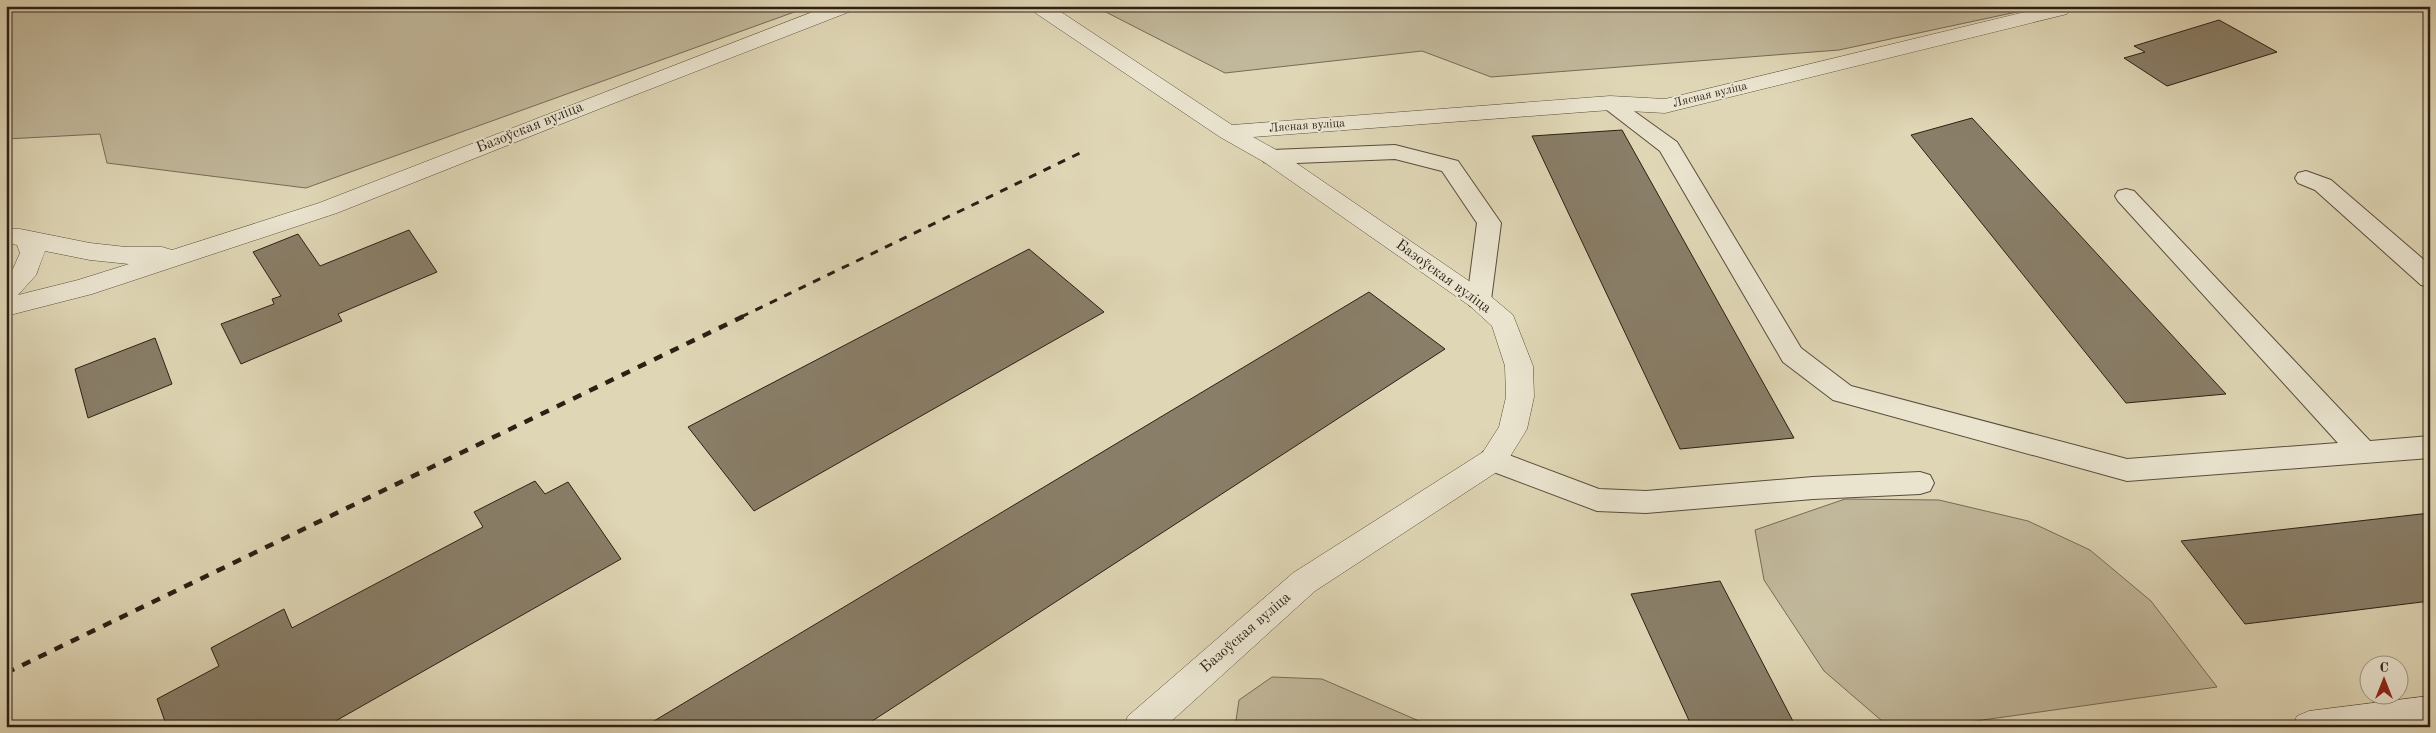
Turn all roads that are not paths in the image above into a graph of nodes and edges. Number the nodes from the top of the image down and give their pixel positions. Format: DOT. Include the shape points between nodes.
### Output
graph roads {
  1 [pos="847,6"];
  2 [pos="1038,6"];
  3 [pos="2062,6"];
  4 [pos="1610,102"];
  5 [pos="1228,132"];
  6 [pos="1272,157"];
  7 [pos="2306,178"];
  8 [pos="2126,196"];
  9 [pos="13,236"];
  10 [pos="213,247"];
  11 [pos="2430,279"];
  12 [pos="6,292"];
  13 [pos="1480,300"];
  14 [pos="6,307"];
  15 [pos="2430,447"];
  16 [pos="2364,453"];
  17 [pos="1493,460"];
  18 [pos="1920,483"];
  19 [pos="2430,711"];
  20 [pos="1140,727"];
  21 [pos="2309,727"];
  1 -- 10 [label="street, Базоўская вуліца" via="328,208"];
  2 -- 5 [label="street, Базоўская вуліца"];
  3 -- 4 [label="street, Лясная вуліца" via="2060,10 1665,106"];
  4 -- 5 [label="street, Лясная вуліца"];
  4 -- 16 [label="lane" via="1669,147 1792,355 1842,393 2127,470"];
  5 -- 6 [label="street, Базоўская вуліца"];
  6 -- 13 [label="street, Базоўская вуліца"];
  6 -- 13 [label="lane" via="1395,152 1450,166 1490,223"];
  7 -- 11 [label="lane" via="2324,185"];
  8 -- 16 [label="lane"];
  9 -- 10 [label="street" via="82,252 127,256 179,254"];
  9 -- 12 [label="street" via="27,240 33,253 23,275"];
  10 -- 14 [label="street" via="84,288"];
  13 -- 17 [label="street, Базоўская вуліца" via="1504,322 1519,366 1520,397 1513,429"];
  15 -- 16 [label="lane"];
  17 -- 18 [label="lane" via="1597,500 1646,502"];
  17 -- 20 [label="street, Базоўская вуліца" via="1304,582"];
  19 -- 21 [label="street"];
}
